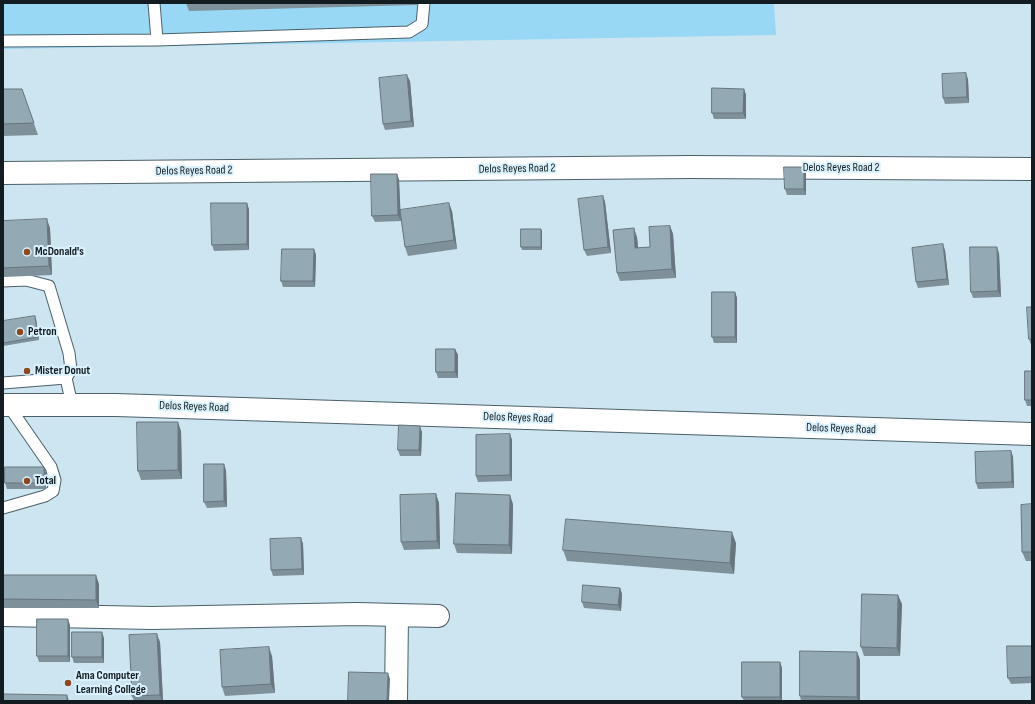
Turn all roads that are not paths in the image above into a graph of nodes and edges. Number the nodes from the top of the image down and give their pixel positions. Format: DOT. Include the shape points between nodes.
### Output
graph roads {
  1 [pos="154,3"];
  2 [pos="424,3"];
  3 [pos="3,40"];
  4 [pos="157,40"];
  5 [pos="1032,169"];
  6 [pos="3,173"];
  7 [pos="3,281"];
  8 [pos="66,378"];
  9 [pos="3,383"];
  10 [pos="5,405"];
  11 [pos="72,405"];
  12 [pos="1032,434"];
  13 [pos="3,508"];
  14 [pos="3,615"];
  15 [pos="397,615"];
  16 [pos="438,616"];
  17 [pos="396,701"];
  1 -- 4 [label="lane"];
  2 -- 4 [label="lane" via="422,24 409,32"];
  3 -- 4 [label="lane"];
  5 -- 6 [label="street, Delos Reyes Road 2" via="692,167"];
  7 -- 8 [label="lane" via="26,280 49,286 69,353 71,370"];
  8 -- 9 [label="lane"];
  8 -- 11 [label="lane"];
  10 -- 11 [label="street, Delos Reyes Road"];
  10 -- 13 [label="lane" via="51,467 56,480 53,491 45,496"];
  11 -- 12 [label="street, Delos Reyes Road"];
  14 -- 15 [label="street" via="152,618"];
  15 -- 16 [label="street"];
  15 -- 17 [label="street"];
}
